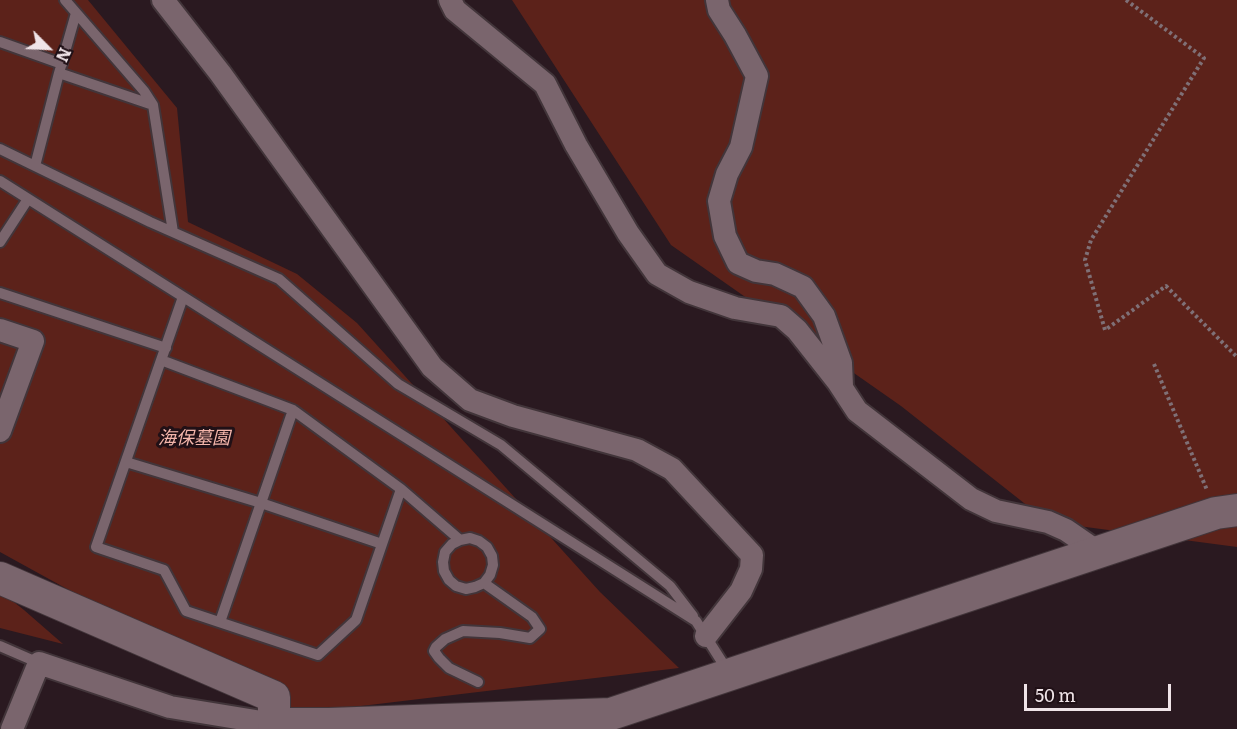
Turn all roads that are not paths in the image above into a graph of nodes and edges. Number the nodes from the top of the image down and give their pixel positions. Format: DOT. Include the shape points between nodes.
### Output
graph roads {
  1 [pos="65,0"];
  2 [pos="163,0"];
  3 [pos="450,0"];
  4 [pos="717,0"];
  5 [pos="76,13"];
  6 [pos="0,42"];
  7 [pos="60,68"];
  8 [pos="153,105"];
  9 [pos="0,149"];
  10 [pos="35,166"];
  11 [pos="0,181"];
  12 [pos="27,199"];
  13 [pos="172,232"];
  14 [pos="0,242"];
  15 [pos="0,293"];
  16 [pos="183,297"];
  17 [pos="0,330"];
  18 [pos="165,348"];
  19 [pos="161,360"];
  20 [pos="842,388"];
  21 [pos="293,410"];
  22 [pos="0,431"];
  23 [pos="126,462"];
  24 [pos="401,489"];
  25 [pos="261,503"];
  26 [pos="1230,506"];
  27 [pos="460,540"];
  28 [pos="382,544"];
  29 [pos="1098,552"];
  30 [pos="0,578"];
  31 [pos="484,583"];
  32 [pos="220,622"];
  33 [pos="701,628"];
  34 [pos="0,645"];
  35 [pos="39,663"];
  36 [pos="730,675"];
  37 [pos="478,682"];
  38 [pos="274,724"];
  39 [pos="12,729"];
  1 -- 5 [label="lane"];
  2 -- 33 [label="street" via="432,368 470,400 637,450 672,469 752,555 751,569 741,591"];
  3 -- 20 [label="street" via="455,10 545,84 576,145 657,274 689,292 735,308 781,316 798,330"];
  4 -- 20 [label="street" via="757,76 741,147 719,201 725,236 738,263 803,287 824,316 841,363"];
  5 -- 7 [label="lane"];
  5 -- 8 [label="lane"];
  6 -- 7 [label="lane"];
  7 -- 8 [label="lane"];
  7 -- 10 [label="lane"];
  8 -- 13 [label="lane"];
  9 -- 10 [label="lane"];
  10 -- 13 [label="lane"];
  11 -- 12 [label="lane"];
  12 -- 14 [label="lane"];
  12 -- 16 [label="lane"];
  13 -- 33 [label="lane" via="279,279 398,384 501,445 670,586"];
  15 -- 18 [label="lane"];
  16 -- 18 [label="lane"];
  16 -- 33 [label="lane"];
  17 -- 22 [label="street" via="33,341"];
  18 -- 19 [label="lane"];
  19 -- 21 [label="lane"];
  19 -- 23 [label="lane"];
  20 -- 29 [label="street" via="857,411 971,499 996,511 1048,522"];
  21 -- 24 [label="lane"];
  21 -- 25 [label="lane"];
  23 -- 25 [label="lane"];
  23 -- 32 [label="lane" via="96,547 164,570 186,611"];
  24 -- 27 [label="lane"];
  24 -- 28 [label="lane"];
  25 -- 28 [label="lane"];
  25 -- 32 [label="lane"];
  26 -- 29 [label="street"];
  27 -- 31 [label="lane" via="470,538 487,547 493,566"];
  27 -- 31 [label="lane" via="445,552 444,571 449,580 466,589"];
  28 -- 32 [label="lane" via="356,620 318,655"];
  29 -- 36 [label="street"];
  30 -- 38 [label="street" via="274,697"];
  31 -- 37 [label="lane" via="532,617 540,629 530,638 463,631 436,647 434,651 449,668"];
  33 -- 36 [label="lane"];
  34 -- 35 [label="lane"];
  35 -- 38 [label="street" via="170,707"];
  35 -- 39 [label="street"];
  36 -- 38 [label="street" via="611,714"];
}
